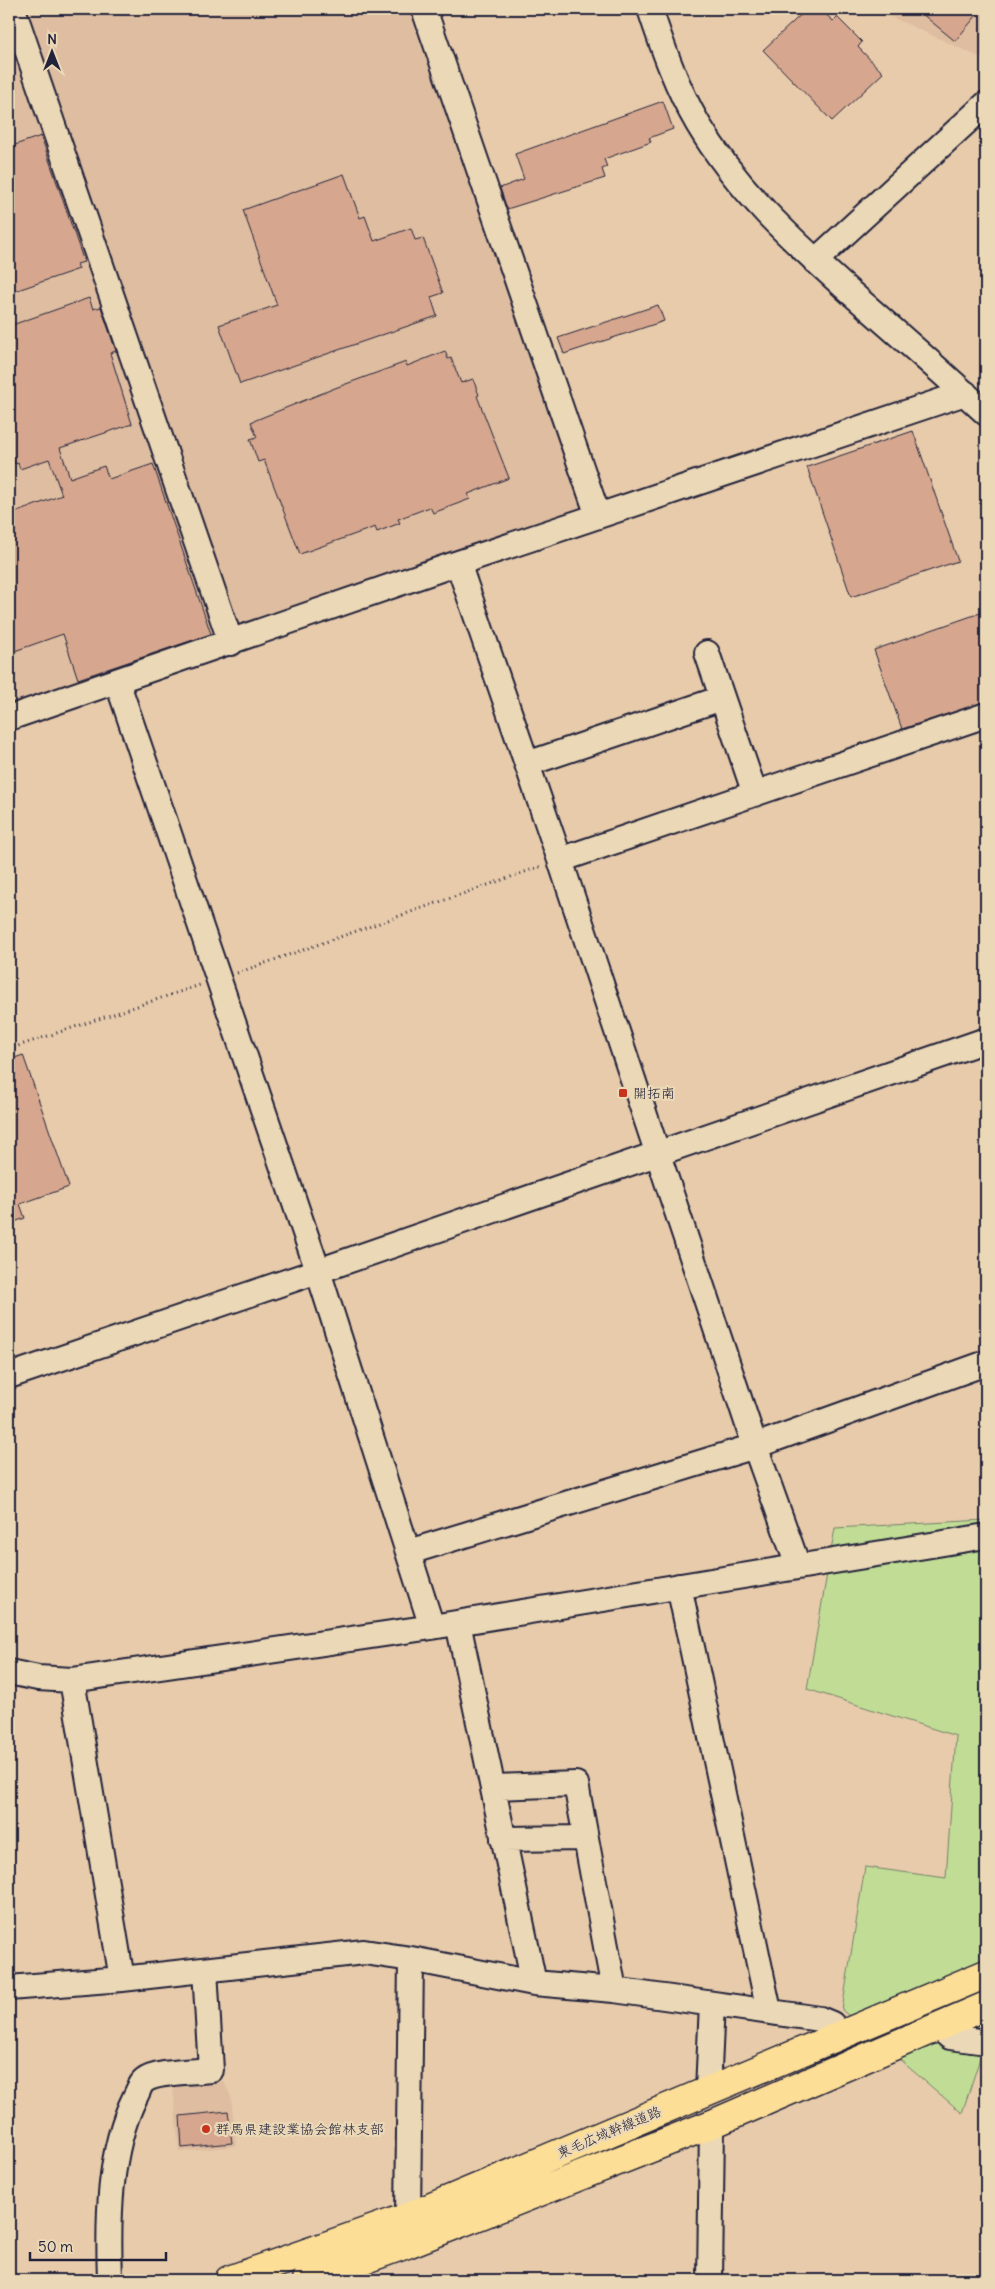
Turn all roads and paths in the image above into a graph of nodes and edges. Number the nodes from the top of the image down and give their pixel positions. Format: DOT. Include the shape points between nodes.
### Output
graph roads {
  1 [pos="13,9"];
  2 [pos="424,9"];
  3 [pos="650,9"];
  4 [pos="986,104"];
  5 [pos="816,260"];
  6 [pos="965,393"];
  7 [pos="986,413"];
  8 [pos="598,516"];
  9 [pos="458,562"];
  10 [pos="231,643"];
  11 [pos="707,653"];
  12 [pos="117,681"];
  13 [pos="722,698"];
  14 [pos="986,715"];
  15 [pos="9,718"];
  16 [pos="527,764"];
  17 [pos="755,794"];
  18 [pos="560,860"];
  19 [pos="219,979"];
  20 [pos="986,1040"];
  21 [pos="9,1049"];
  22 [pos="658,1152"];
  23 [pos="318,1271"];
  24 [pos="986,1363"];
  25 [pos="9,1376"];
  26 [pos="755,1446"];
  27 [pos="986,1536"];
  28 [pos="408,1552"];
  29 [pos="798,1566"];
  30 [pos="679,1586"];
  31 [pos="458,1623"];
  32 [pos="432,1627"];
  33 [pos="9,1672"];
  34 [pos="72,1680"];
  35 [pos="493,1787"];
  36 [pos="586,1838"];
  37 [pos="504,1839"];
  38 [pos="411,1959"];
  39 [pos="205,1970"];
  40 [pos="986,1974"];
  41 [pos="122,1979"];
  42 [pos="534,1983"];
  43 [pos="9,1988"];
  44 [pos="614,1990"];
  45 [pos="712,2004"];
  46 [pos="986,2006"];
  47 [pos="769,2011"];
  48 [pos="937,2026"];
  49 [pos="841,2035"];
  50 [pos="986,2042"];
  51 [pos="708,2090"];
  52 [pos="712,2124"];
  53 [pos="408,2217"];
  54 [pos="110,2280"];
  55 [pos="229,2280"];
  56 [pos="307,2280"];
  57 [pos="710,2280"];
  1 -- 10 [label="street"];
  2 -- 8 [label="street"];
  3 -- 5 [label="street" via="678,87 698,124 754,201"];
  4 -- 5 [label="street"];
  5 -- 6 [label="street"];
  6 -- 7 [label="street"];
  6 -- 8 [label="street"];
  8 -- 9 [label="street"];
  9 -- 10 [label="street"];
  9 -- 16 [label="street"];
  10 -- 12 [label="street"];
  11 -- 13 [label="street"];
  12 -- 15 [label="street"];
  12 -- 19 [label="street"];
  13 -- 16 [label="street"];
  13 -- 17 [label="street"];
  14 -- 17 [label="street"];
  16 -- 18 [label="street"];
  17 -- 18 [label="street"];
  18 -- 19 [label="path"];
  18 -- 22 [label="street"];
  19 -- 21 [label="path"];
  19 -- 23 [label="street"];
  20 -- 22 [label="street"];
  22 -- 23 [label="street"];
  22 -- 26 [label="street"];
  23 -- 25 [label="street"];
  23 -- 28 [label="street"];
  24 -- 26 [label="street"];
  26 -- 28 [label="street"];
  26 -- 29 [label="street"];
  27 -- 29 [label="street"];
  28 -- 32 [label="street"];
  29 -- 30 [label="street"];
  30 -- 31 [label="street"];
  30 -- 47 [label="street"];
  31 -- 32 [label="street"];
  31 -- 35 [label="street"];
  32 -- 34 [label="street"];
  33 -- 34 [label="street"];
  34 -- 41 [label="street"];
  35 -- 36 [label="street" via="576,1784"];
  35 -- 37 [label="street"];
  36 -- 37 [label="street"];
  36 -- 44 [label="street"];
  37 -- 42 [label="street"];
  38 -- 39 [label="street" via="364,1952"];
  38 -- 42 [label="street"];
  38 -- 53 [label="street"];
  39 -- 41 [label="street"];
  39 -- 54 [label="street" via="211,2070 152,2076 143,2082 127,2114 114,2171"];
  40 -- 49 [label="highway, 東毛広域幹線道路"];
  41 -- 43 [label="street"];
  42 -- 44 [label="street"];
  44 -- 45 [label="street"];
  45 -- 47 [label="street"];
  45 -- 51 [label="street"];
  46 -- 48 [label="highway, 東毛広域幹線道路"];
  47 -- 49 [label="street" via="820,2019 832,2024"];
  48 -- 50 [label="street" via="950,2037"];
  48 -- 52 [label="highway, 東毛広域幹線道路"];
  49 -- 51 [label="highway, 東毛広域幹線道路"];
  51 -- 53 [label="highway, 東毛広域幹線道路"];
  52 -- 56 [label="highway, 東毛広域幹線道路"];
  52 -- 57 [label="street"];
  53 -- 55 [label="highway, 東毛広域幹線道路"];
}
